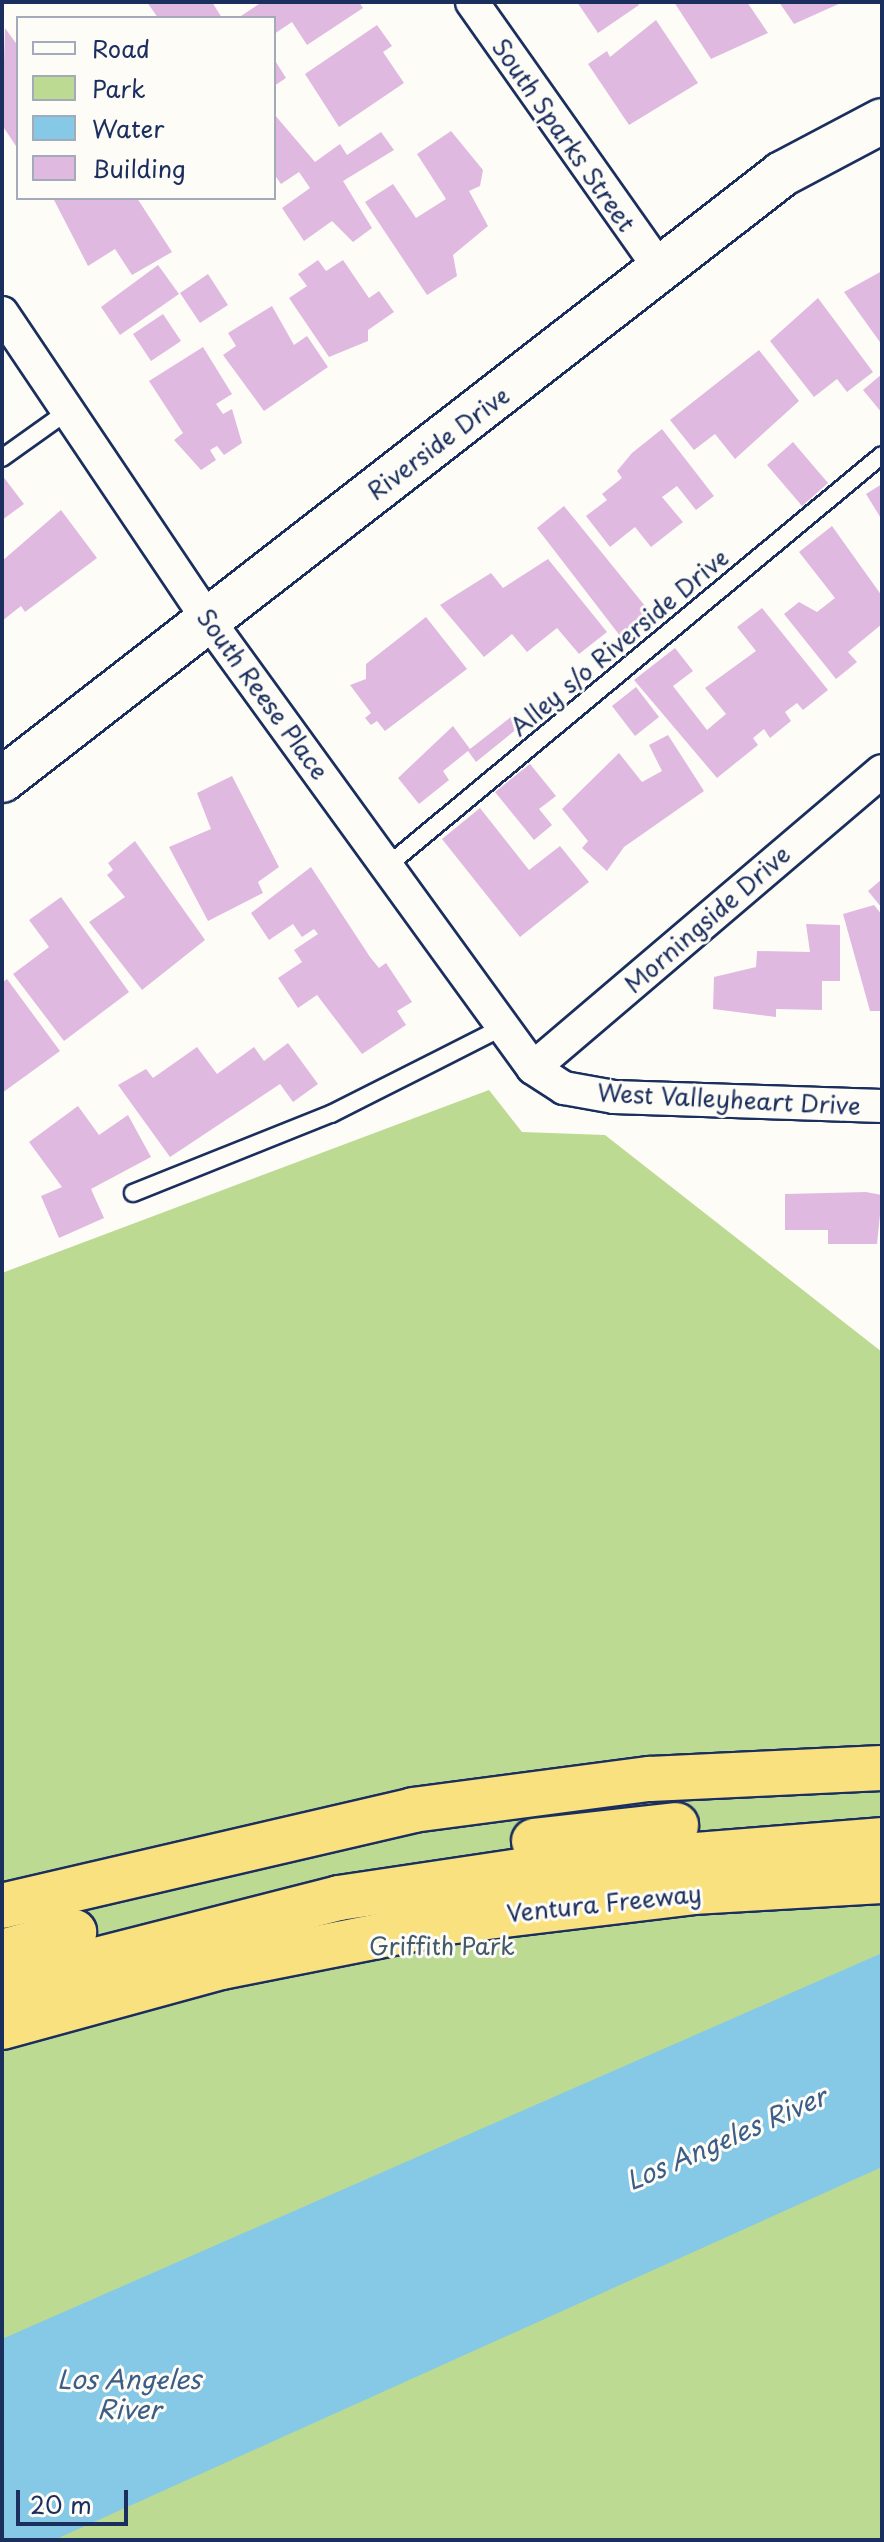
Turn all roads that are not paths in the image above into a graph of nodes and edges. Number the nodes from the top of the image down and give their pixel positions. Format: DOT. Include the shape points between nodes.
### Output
graph roads {
  1 [pos="472,2"];
  2 [pos="882,121"];
  3 [pos="659,267"];
  4 [pos="2,313"];
  5 [pos="68,411"];
  6 [pos="882,455"];
  7 [pos="2,458"];
  8 [pos="208,620"];
  9 [pos="882,771"];
  10 [pos="2,780"];
  11 [pos="387,866"];
  12 [pos="503,1027"];
  13 [pos="533,1068"];
  14 [pos="882,1106"];
  15 [pos="133,1193"];
  16 [pos="882,1768"];
  17 [pos="882,1814"];
  18 [pos="882,1840"];
  19 [pos="882,1881"];
  20 [pos="2,1906"];
  21 [pos="2,1952"];
  22 [pos="2,1984"];
  23 [pos="2,2027"];
  1 -- 3 [label="street, South Sparks Street"];
  2 -- 3 [label="main road, Riverside Drive" via="782,174"];
  3 -- 8 [label="main road, Riverside Drive"];
  4 -- 5 [label="street, South Reese Place"];
  5 -- 7 [label="lane"];
  5 -- 8 [label="street, South Reese Place"];
  6 -- 11 [label="lane, Alley s/o Riverside Drive"];
  8 -- 10 [label="main road, Riverside Drive"];
  8 -- 11 [label="street, South Reese Place"];
  9 -- 13 [label="street, Morningside Drive"];
  11 -- 12 [label="street, South Reese Place"];
  12 -- 13 [label="street, South Reese Place"];
  12 -- 15 [label="lane" via="331,1114"];
  13 -- 14 [label="street, West Valleyheart Drive" via="564,1088 614,1097"];
  16 -- 20 [label="highway" via="650,1779 413,1810"];
  17 -- 21 [label="highway" via="599,1831 491,1847 277,1881"];
  18 -- 22 [label="highway" via="547,1867 339,1898"];
  19 -- 23 [label="highway, Ventura Freeway" via="693,1892 455,1921 222,1967"];
}
